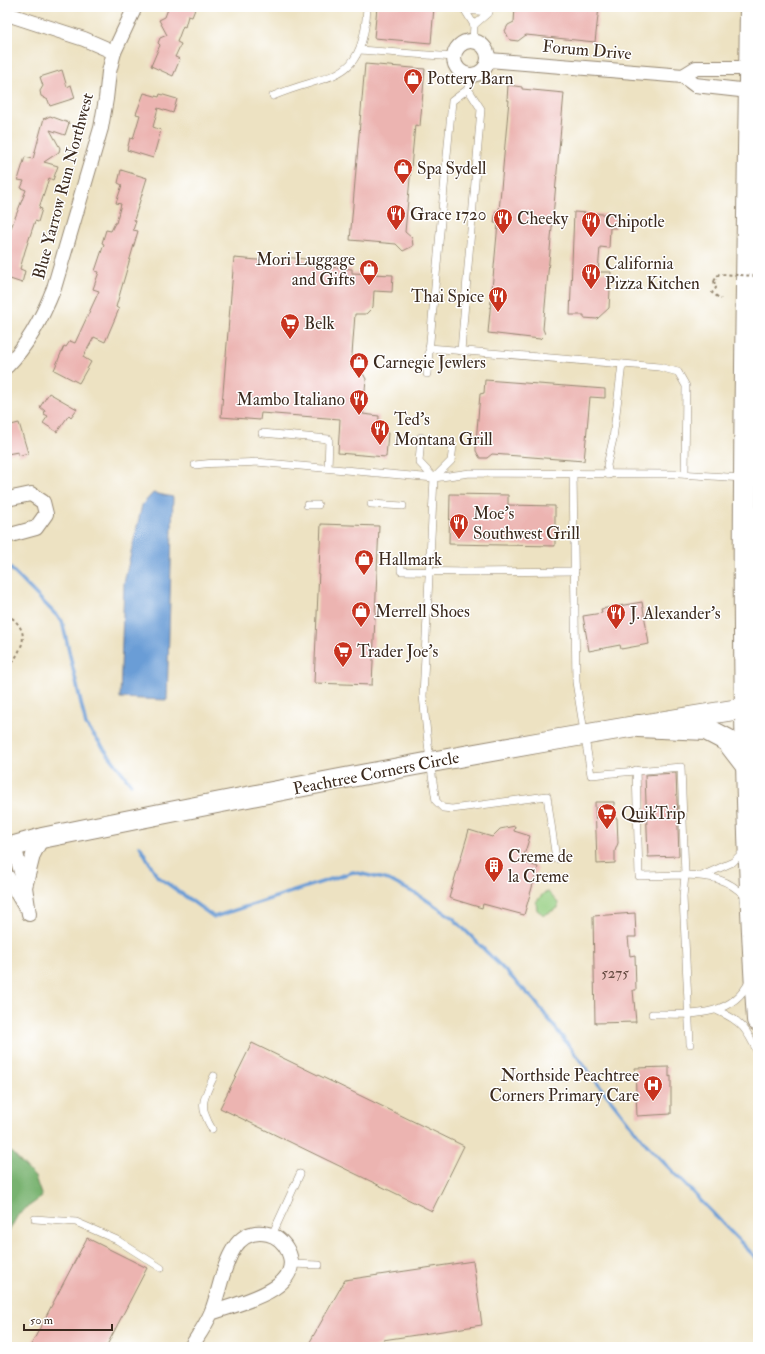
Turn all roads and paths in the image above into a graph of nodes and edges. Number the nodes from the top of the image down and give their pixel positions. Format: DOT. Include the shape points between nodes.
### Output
graph roads {
  1 [pos="136,7"];
  2 [pos="367,7"];
  3 [pos="751,7"];
  4 [pos="464,8"];
  5 [pos="489,10"];
  6 [pos="7,14"];
  7 [pos="474,25"];
  8 [pos="473,41"];
  9 [pos="360,50"];
  10 [pos="114,52"];
  11 [pos="454,57"];
  12 [pos="489,60"];
  13 [pos="754,68"];
  14 [pos="469,75"];
  15 [pos="683,76"];
  16 [pos="468,89"];
  17 [pos="754,92"];
  18 [pos="272,96"];
  19 [pos="758,276"];
  20 [pos="721,299"];
  21 [pos="429,348"];
  22 [pos="461,351"];
  23 [pos="622,364"];
  24 [pos="7,366"];
  25 [pos="427,374"];
  26 [pos="262,433"];
  27 [pos="421,437"];
  28 [pos="453,446"];
  29 [pos="196,465"];
  30 [pos="328,468"];
  31 [pos="573,474"];
  32 [pos="609,474"];
  33 [pos="685,474"];
  34 [pos="434,478"];
  35 [pos="745,478"];
  36 [pos="7,499"];
  37 [pos="371,504"];
  38 [pos="306,505"];
  39 [pos="318,505"];
  40 [pos="403,506"];
  41 [pos="7,536"];
  42 [pos="402,560"];
  43 [pos="430,570"];
  44 [pos="575,571"];
  45 [pos="7,614"];
  46 [pos="7,672"];
  47 [pos="754,706"];
  48 [pos="638,726"];
  49 [pos="584,734"];
  50 [pos="430,762"];
  51 [pos="747,766"];
  52 [pos="636,770"];
  53 [pos="42,838"];
  54 [pos="750,845"];
  55 [pos="11,847"];
  56 [pos="556,859"];
  57 [pos="685,875"];
  58 [pos="7,876"];
  59 [pos="704,876"];
  60 [pos="25,887"];
  61 [pos="752,903"];
  62 [pos="755,969"];
  63 [pos="718,1010"];
  64 [pos="652,1014"];
  65 [pos="688,1014"];
  66 [pos="758,1020"];
  67 [pos="690,1044"];
  68 [pos="758,1053"];
  69 [pos="214,1076"];
  70 [pos="212,1129"];
  71 [pos="300,1174"];
  72 [pos="35,1220"];
  73 [pos="272,1235"];
  74 [pos="290,1264"];
  75 [pos="319,1265"];
  76 [pos="161,1268"];
  77 [pos="211,1313"];
  78 [pos="191,1347"];
  1 -- 10 [label="street, Blue Yarrow Run Northwest"];
  2 -- 9 [label="lane" via="366,27"];
  3 -- 13 [label="highway"];
  4 -- 5 [label="lane"];
  4 -- 7 [label="lane"];
  5 -- 7 [label="lane"];
  6 -- 10 [label="street" via="84,39"];
  7 -- 8 [label="lane"];
  8 -- 11 [label="street" via="462,43 455,51"];
  8 -- 12 [label="street" via="483,45"];
  9 -- 11 [label="lane"];
  9 -- 18 [label="lane" via="354,62 339,73"];
  10 -- 24 [label="street, Blue Yarrow Run Northwest" via="101,128 54,288 44,313 17,356"];
  11 -- 14 [label="street" via="459,71"];
  12 -- 14 [label="street" via="480,73"];
  12 -- 15 [label="street, Forum Drive"];
  13 -- 15 [label="street, Forum Drive" via="696,68"];
  13 -- 17 [label="highway"];
  14 -- 16 [label="lane"];
  15 -- 17 [label="street, Forum Drive" via="695,85"];
  16 -- 21 [label="lane" via="452,101"];
  16 -- 22 [label="lane" via="481,109"];
  17 -- 35 [label="highway"];
  19 -- 20 [label="path, bridge" via="719,274 714,281 716,288 712,294"];
  21 -- 22 [label="lane"];
  21 -- 25 [label="lane"];
  22 -- 23 [label="lane"];
  23 -- 32 [label="lane" via="613,439 607,465"];
  23 -- 33 [label="lane" via="658,367 678,372 686,386"];
  26 -- 30 [label="lane" via="329,439"];
  27 -- 34 [label="lane" via="419,462"];
  28 -- 34 [label="lane" via="451,462"];
  29 -- 30 [label="lane" via="213,462 256,462"];
  30 -- 34 [label="lane"];
  31 -- 32 [label="lane"];
  31 -- 34 [label="lane" via="470,473"];
  31 -- 44 [label="lane"];
  32 -- 33 [label="lane"];
  33 -- 35 [label="lane"];
  34 -- 43 [label="lane"];
  35 -- 47 [label="highway"];
  36 -- 41 [label="street" via="31,494 43,502 46,514 36,528"];
  37 -- 40 [label="lane"];
  38 -- 39 [label="lane"];
  42 -- 43 [label="lane" via="401,571"];
  43 -- 44 [label="lane"];
  43 -- 50 [label="lane" via="423,696"];
  44 -- 49 [label="lane" via="576,682"];
  45 -- 46 [label="path" via="17,621 24,638"];
  47 -- 48 [label="street, Peachtree Corners Circle"];
  47 -- 51 [label="highway"];
  48 -- 49 [label="street, Peachtree Corners Circle"];
  48 -- 51 [label="highway" via="706,729 727,740"];
  49 -- 50 [label="street, Peachtree Corners Circle"];
  49 -- 52 [label="lane" via="591,774"];
  50 -- 53 [label="street, Peachtree Corners Circle"];
  50 -- 56 [label="lane" via="436,800 442,808 452,809 547,796"];
  51 -- 54 [label="highway"];
  52 -- 57 [label="lane" via="639,876"];
  52 -- 57 [label="lane" via="681,767"];
  53 -- 55 [label="street, Peachtree Corners Circle"];
  53 -- 60 [label="street" via="33,855"];
  54 -- 59 [label="lane" via="733,862"];
  54 -- 61 [label="highway"];
  55 -- 60 [label="street"];
  57 -- 59 [label="lane"];
  57 -- 65 [label="lane" via="683,897"];
  58 -- 60 [label="street" via="29,914"];
  59 -- 61 [label="lane" via="726,881"];
  61 -- 62 [label="highway"];
  62 -- 63 [label="lane" via="742,994 734,1002"];
  62 -- 66 [label="highway"];
  63 -- 65 [label="lane"];
  63 -- 68 [label="lane" via="741,1024"];
  64 -- 65 [label="lane"];
  65 -- 67 [label="lane"];
  69 -- 70 [label="lane" via="203,1101 204,1115"];
  71 -- 73 [label="lane"];
  72 -- 76 [label="lane" via="76,1222 117,1240"];
  73 -- 74 [label="street" via="282,1242 288,1252"];
  73 -- 77 [label="street" via="261,1232 249,1234 238,1240 232,1250"];
  74 -- 75 [label="lane"];
  74 -- 77 [label="street" via="288,1275 281,1285"];
  77 -- 78 [label="street"];
}
